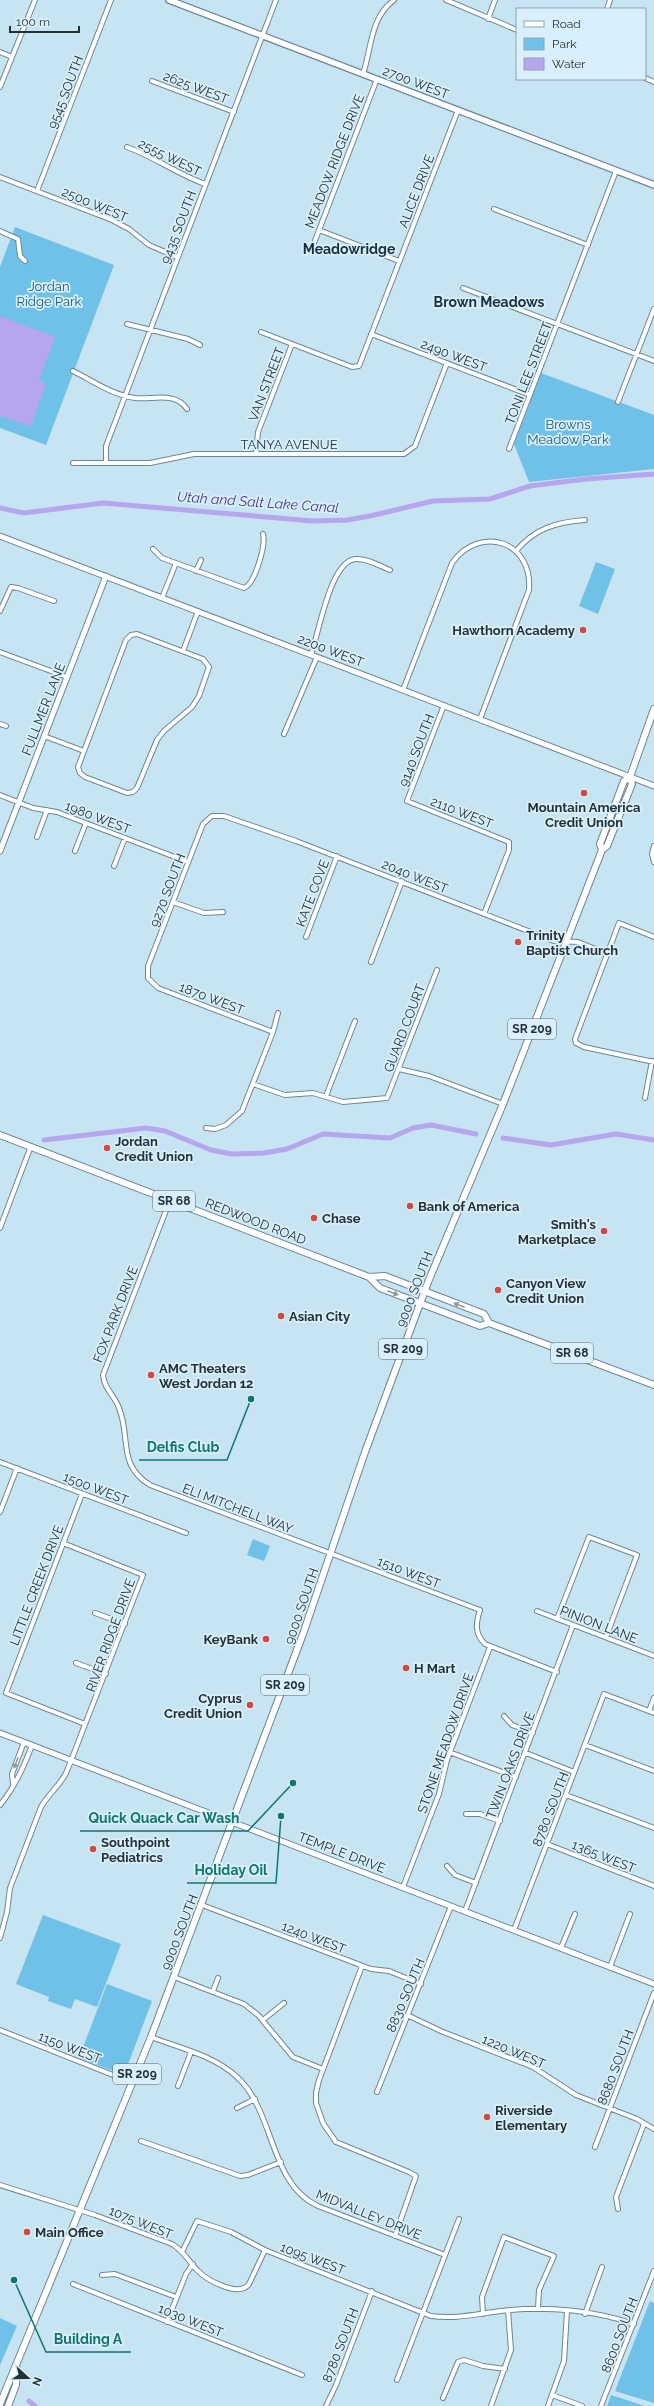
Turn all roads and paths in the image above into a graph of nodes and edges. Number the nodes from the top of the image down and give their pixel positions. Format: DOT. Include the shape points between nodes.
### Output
graph roads {
  1 [pos="35,0"];
  2 [pos="111,0"];
  3 [pos="169,0"];
  4 [pos="276,0"];
  5 [pos="394,0"];
  6 [pos="446,0"];
  7 [pos="495,0"];
  8 [pos="488,18"];
  9 [pos="516,30"];
  10 [pos="262,36"];
  11 [pos="0,52"];
  12 [pos="12,57"];
  13 [pos="362,74"];
  14 [pos="377,79"];
  15 [pos="152,80"];
  16 [pos="0,87"];
  17 [pos="458,110"];
  18 [pos="234,112"];
  19 [pos="127,146"];
  20 [pos="616,171"];
  21 [pos="0,177"];
  22 [pos="205,184"];
  23 [pos="654,185"];
  24 [pos="37,191"];
  25 [pos="494,209"];
  26 [pos="319,230"];
  27 [pos="0,231"];
  28 [pos="588,244"];
  29 [pos="311,251"];
  30 [pos="177,257"];
  31 [pos="25,261"];
  32 [pos="399,261"];
  33 [pos="463,288"];
  34 [pos="654,309"];
  35 [pos="126,324"];
  36 [pos="557,324"];
  37 [pos="150,331"];
  38 [pos="261,332"];
  39 [pos="371,334"];
  40 [pos="292,344"];
  41 [pos="200,345"];
  42 [pos="636,354"];
  43 [pos="654,361"];
  44 [pos="447,363"];
  45 [pos="72,371"];
  46 [pos="125,395"];
  47 [pos="530,395"];
  48 [pos="618,402"];
  49 [pos="187,409"];
  50 [pos="509,449"];
  51 [pos="256,454"];
  52 [pos="73,463"];
  53 [pos="106,463"];
  54 [pos="585,520"];
  55 [pos="263,534"];
  56 [pos="0,536"];
  57 [pos="154,549"];
  58 [pos="516,551"];
  59 [pos="200,560"];
  60 [pos="176,564"];
  61 [pos="390,570"];
  62 [pos="196,571"];
  63 [pos="106,576"];
  64 [pos="162,598"];
  65 [pos="54,601"];
  66 [pos="0,611"];
  67 [pos="198,611"];
  68 [pos="183,651"];
  69 [pos="0,652"];
  70 [pos="311,654"];
  71 [pos="317,657"];
  72 [pos="67,677"];
  73 [pos="403,690"];
  74 [pos="444,705"];
  75 [pos="654,708"];
  76 [pos="480,719"];
  77 [pos="0,724"];
  78 [pos="6,726"];
  79 [pos="284,734"];
  80 [pos="44,736"];
  81 [pos="84,751"];
  82 [pos="630,777"];
  83 [pos="654,786"];
  84 [pos="0,795"];
  85 [pos="19,802"];
  86 [pos="407,802"];
  87 [pos="47,810"];
  88 [pos="214,815"];
  89 [pos="86,823"];
  90 [pos="37,837"];
  91 [pos="125,838"];
  92 [pos="654,846"];
  93 [pos="0,851"];
  94 [pos="75,851"];
  95 [pos="337,856"];
  96 [pos="188,862"];
  97 [pos="654,862"];
  98 [pos="114,866"];
  99 [pos="402,881"];
  100 [pos="173,902"];
  101 [pos="222,912"];
  102 [pos="484,914"];
  103 [pos="306,937"];
  104 [pos="654,937"];
  105 [pos="566,941"];
  106 [pos="608,954"];
  107 [pos="371,962"];
  108 [pos="437,970"];
  109 [pos="148,978"];
  110 [pos="278,1013"];
  111 [pos="355,1021"];
  112 [pos="273,1032"];
  113 [pos="653,1062"];
  114 [pos="399,1069"];
  115 [pos="254,1084"];
  116 [pos="326,1096"];
  117 [pos="644,1098"];
  118 [pos="503,1104"];
  119 [pos="206,1128"];
  120 [pos="0,1135"];
  121 [pos="31,1146"];
  122 [pos="170,1200"];
  123 [pos="1,1224"];
  124 [pos="369,1277"];
  125 [pos="425,1292"];
  126 [pos="420,1304"];
  127 [pos="489,1323"];
  128 [pos="654,1385"];
  129 [pos="0,1462"];
  130 [pos="17,1468"];
  131 [pos="141,1479"];
  132 [pos="82,1494"];
  133 [pos="0,1512"];
  134 [pos="186,1533"];
  135 [pos="63,1543"];
  136 [pos="330,1553"];
  137 [pos="537,1611"];
  138 [pos="95,1613"];
  139 [pos="558,1619"];
  140 [pos="125,1624"];
  141 [pos="573,1625"];
  142 [pos="606,1637"];
  143 [pos="490,1646"];
  144 [pos="654,1656"];
  145 [pos="76,1663"];
  146 [pos="557,1672"];
  147 [pos="106,1674"];
  148 [pos="654,1698"];
  149 [pos="649,1711"];
  150 [pos="654,1713"];
  151 [pos="504,1716"];
  152 [pos="85,1724"];
  153 [pos="0,1733"];
  154 [pos="533,1734"];
  155 [pos="24,1742"];
  156 [pos="32,1745"];
  157 [pos="585,1745"];
  158 [pos="449,1752"];
  159 [pos="526,1753"];
  160 [pos="71,1760"];
  161 [pos="654,1771"];
  162 [pos="574,1772"];
  163 [pos="516,1778"];
  164 [pos="12,1784"];
  165 [pos="566,1795"];
  166 [pos="0,1805"];
  167 [pos="466,1814"];
  168 [pos="500,1821"];
  169 [pos="232,1822"];
  170 [pos="654,1828"];
  171 [pos="547,1844"];
  172 [pos="447,1866"];
  173 [pos="476,1883"];
  174 [pos="654,1886"];
  175 [pos="403,1887"];
  176 [pos="202,1904"];
  177 [pos="451,1906"];
  178 [pos="465,1911"];
  179 [pos="575,1914"];
  180 [pos="630,1914"];
  181 [pos="514,1930"];
  182 [pos="0,1938"];
  183 [pos="561,1948"];
  184 [pos="362,1966"];
  185 [pos="610,1967"];
  186 [pos="174,1976"];
  187 [pos="218,1978"];
  188 [pos="421,1984"];
  189 [pos="654,1984"];
  190 [pos="213,1991"];
  191 [pos="654,1993"];
  192 [pos="284,2003"];
  193 [pos="407,2016"];
  194 [pos="262,2020"];
  195 [pos="0,2030"];
  196 [pos="151,2037"];
  197 [pos="191,2052"];
  198 [pos="323,2069"];
  199 [pos="133,2083"];
  200 [pos="178,2086"];
  201 [pos="377,2092"];
  202 [pos="255,2099"];
  203 [pos="237,2108"];
  204 [pos="610,2109"];
  205 [pos="644,2124"];
  206 [pos="654,2129"];
  207 [pos="141,2141"];
  208 [pos="595,2147"];
  209 [pos="281,2162"];
  210 [pos="0,2185"];
  211 [pos="618,2209"];
  212 [pos="79,2210"];
  213 [pos="458,2219"];
  214 [pos="395,2236"];
  215 [pos="265,2250"];
  216 [pos="182,2252"];
  217 [pos="445,2255"];
  218 [pos="193,2264"];
  219 [pos="602,2267"];
  220 [pos="654,2271"];
  221 [pos="102,2275"];
  222 [pos="73,2284"];
  223 [pos="372,2291"];
  224 [pos="176,2298"];
  225 [pos="538,2309"];
  226 [pos="508,2310"];
  227 [pos="566,2311"];
  228 [pos="423,2312"];
  229 [pos="483,2314"];
  230 [pos="585,2314"];
  231 [pos="167,2322"];
  232 [pos="634,2324"];
  233 [pos="17,2367"];
  234 [pos="506,2368"];
  235 [pos="302,2375"];
  236 [pos="397,2380"];
  237 [pos="552,2395"];
  238 [pos="443,2398"];
  239 [pos="0,2404"];
  240 [pos="8,2406"];
  241 [pos="326,2406"];
  242 [pos="491,2406"];
  243 [pos="548,2406"];
  244 [pos="582,2406"];
  245 [pos="601,2406"];
  1 -- 12 [label="street"];
  2 -- 24 [label="street, 9545 SOUTH"];
  3 -- 10 [label="main road, 2700 WEST"];
  4 -- 10 [label="street, 9435 SOUTH"];
  5 -- 13 [label="street" via="379,14"];
  6 -- 8 [label="street"];
  7 -- 8 [label="street"];
  8 -- 9 [label="street"];
  10 -- 13 [label="main road, 2700 WEST"];
  10 -- 18 [label="street, 9435 SOUTH"];
  11 -- 12 [label="street"];
  12 -- 16 [label="street"];
  13 -- 14 [label="main road, 2700 WEST"];
  14 -- 17 [label="main road, 2700 WEST"];
  14 -- 26 [label="street, MEADOW RIDGE DRIVE"];
  15 -- 18 [label="street, 2625 WEST"];
  17 -- 20 [label="main road, 2700 WEST"];
  17 -- 32 [label="street, ALICE DRIVE"];
  18 -- 22 [label="street, 9435 SOUTH"];
  19 -- 22 [label="street, 2555 WEST" via="154,158 176,173"];
  20 -- 23 [label="main road, 2700 WEST"];
  20 -- 28 [label="street, TONI LEE STREET"];
  21 -- 24 [label="street, 2500 WEST"];
  22 -- 30 [label="street, 9435 SOUTH"];
  24 -- 30 [label="street, 2500 WEST" via="122,224 149,245"];
  25 -- 28 [label="street"];
  26 -- 29 [label="street, MEADOW RIDGE DRIVE"];
  26 -- 32 [label="street"];
  27 -- 31 [label="street" via="18,239 20,256"];
  28 -- 36 [label="street, TONI LEE STREET"];
  30 -- 37 [label="street, 9435 SOUTH"];
  32 -- 39 [label="street, ALICE DRIVE"];
  33 -- 36 [label="street"];
  34 -- 42 [label="street"];
  35 -- 37 [label="street"];
  36 -- 42 [label="street"];
  36 -- 47 [label="street, TONI LEE STREET"];
  37 -- 41 [label="street" via="188,339"];
  37 -- 46 [label="street, 9435 SOUTH"];
  38 -- 40 [label="street"];
  39 -- 40 [label="street, ALICE DRIVE" via="357,368"];
  39 -- 44 [label="street, 2490 WEST"];
  40 -- 51 [label="street, VAN STREET" via="258,432"];
  42 -- 43 [label="street"];
  42 -- 48 [label="street"];
  44 -- 47 [label="street, 2490 WEST"];
  44 -- 51 [label="street, TANYA AVENUE" via="415,446 407,452"];
  45 -- 46 [label="street" via="95,384"];
  46 -- 49 [label="street" via="135,398 168,398 180,402"];
  46 -- 53 [label="street, 9435 SOUTH" via="106,446"];
  47 -- 50 [label="street, TONI LEE STREET"];
  51 -- 53 [label="street, TANYA AVENUE" via="194,454 161,462"];
  52 -- 53 [label="street, TANYA AVENUE"];
  54 -- 58 [label="street" via="546,527 533,534"];
  55 -- 62 [label="street" via="264,548 246,588 239,588"];
  56 -- 63 [label="street, 2200 WEST"];
  57 -- 60 [label="street" via="160,557"];
  58 -- 73 [label="street" via="504,544 485,541 466,548 458,555 449,571"];
  58 -- 76 [label="street" via="528,570 529,590"];
  59 -- 62 [label="street"];
  60 -- 62 [label="street"];
  60 -- 64 [label="street"];
  61 -- 70 [label="street" via="359,559 342,566 325,607"];
  63 -- 64 [label="street, 2200 WEST"];
  63 -- 72 [label="street, FULLMER LANE"];
  64 -- 67 [label="street, 2200 WEST"];
  65 -- 66 [label="street" via="11,587"];
  67 -- 68 [label="street"];
  67 -- 70 [label="street, 2200 WEST"];
  68 -- 81 [label="street" via="140,634 128,637"];
  68 -- 81 [label="street" via="207,662 208,671 195,702 185,715 164,731 157,740 136,790 130,793 85,777 78,770"];
  69 -- 72 [label="street"];
  70 -- 71 [label="street, 2200 WEST"];
  71 -- 73 [label="street, 2200 WEST"];
  71 -- 79 [label="street"];
  72 -- 80 [label="street, FULLMER LANE"];
  73 -- 74 [label="street, 2200 WEST"];
  74 -- 76 [label="street, 2200 WEST"];
  74 -- 86 [label="street, 9140 SOUTH"];
  75 -- 82 [label="main road, 9000 SOUTH / SR 209"];
  76 -- 82 [label="street, 2200 WEST"];
  77 -- 78 [label="street"];
  80 -- 81 [label="street"];
  80 -- 85 [label="street, FULLMER LANE"];
  82 -- 83 [label="street, 2200 WEST"];
  82 -- 105 [label="main road, 9000 SOUTH / SR 209" via="624,781 600,844 602,850"];
  84 -- 85 [label="street, 1980 WEST"];
  85 -- 87 [label="street, 1980 WEST"];
  85 -- 93 [label="street, FULLMER LANE"];
  86 -- 102 [label="street, 2110 WEST" via="509,842 509,850"];
  87 -- 89 [label="street, 1980 WEST"];
  87 -- 90 [label="street"];
  88 -- 95 [label="street, 2040 WEST" via="224,816"];
  88 -- 96 [label="street, 9270 SOUTH" via="204,821"];
  89 -- 91 [label="street, 1980 WEST"];
  89 -- 94 [label="street"];
  91 -- 96 [label="street, 1980 WEST"];
  91 -- 98 [label="street"];
  92 -- 97 [label="street"];
  95 -- 99 [label="street, 2040 WEST"];
  95 -- 103 [label="street, KATE COVE"];
  96 -- 100 [label="street, 9270 SOUTH"];
  99 -- 102 [label="street, 2040 WEST"];
  99 -- 107 [label="street"];
  100 -- 101 [label="street" via="204,913"];
  100 -- 109 [label="street, 9270 SOUTH" via="148,966"];
  102 -- 105 [label="street, 2040 WEST" via="554,941"];
  104 -- 106 [label="street" via="619,923"];
  105 -- 106 [label="street, 2040 WEST" via="578,942"];
  105 -- 118 [label="main road, 9000 SOUTH / SR 209"];
  106 -- 113 [label="street" via="576,1034 576,1043"];
  108 -- 114 [label="street, GUARD COURT"];
  109 -- 112 [label="street, 1870 WEST" via="158,988"];
  110 -- 112 [label="street"];
  111 -- 116 [label="street"];
  112 -- 115 [label="street"];
  113 -- 117 [label="street"];
  114 -- 116 [label="street, GUARD COURT" via="389,1094 383,1100 348,1102"];
  114 -- 118 [label="street" via="429,1076"];
  115 -- 116 [label="street" via="285,1095 313,1093"];
  115 -- 119 [label="street" via="244,1108 236,1118 217,1129"];
  118 -- 125 [label="main road, 9000 SOUTH / SR 209"];
  120 -- 121 [label="main road, REDWOOD ROAD / SR 68"];
  121 -- 122 [label="main road, REDWOOD ROAD / SR 68"];
  121 -- 123 [label="street"];
  122 -- 124 [label="main road, REDWOOD ROAD / SR 68"];
  122 -- 131 [label="street, FOX PARK DRIVE" via="104,1375 105,1387 120,1408 128,1460"];
  124 -- 125 [label="main road, REDWOOD ROAD / SR 68" via="385,1276"];
  124 -- 126 [label="main road, REDWOOD ROAD / SR 68, one-way" via="380,1288"];
  125 -- 126 [label="main road, 9000 SOUTH / SR 209"];
  127 -- 125 [label="main road, REDWOOD ROAD / SR 68, one-way" via="484,1314"];
  126 -- 127 [label="main road, REDWOOD ROAD / SR 68" via="480,1326"];
  126 -- 136 [label="main road, 9000 SOUTH / SR 209"];
  127 -- 128 [label="main road, REDWOOD ROAD / SR 68"];
  129 -- 130 [label="street, 1500 WEST"];
  130 -- 132 [label="street, 1500 WEST"];
  130 -- 133 [label="street"];
  131 -- 136 [label="street, ELI MITCHELL WAY"];
  132 -- 134 [label="street, 1500 WEST"];
  132 -- 135 [label="street, LITTLE CREEK DRIVE"];
  135 -- 140 [label="street, RIVER RIDGE DRIVE" via="143,1575"];
  135 -- 152 [label="street, LITTLE CREEK DRIVE" via="6,1693"];
  136 -- 143 [label="street, 1510 WEST" via="480,1610 476,1626 478,1634 484,1644"];
  136 -- 169 [label="main road, 9000 SOUTH / SR 209" via="304,1634"];
  137 -- 139 [label="street, PINION LANE"];
  138 -- 140 [label="street"];
  139 -- 141 [label="street, PINION LANE"];
  139 -- 142 [label="street" via="589,1537 637,1555"];
  140 -- 147 [label="street, RIVER RIDGE DRIVE"];
  141 -- 142 [label="street, PINION LANE"];
  141 -- 146 [label="street, TWIN OAKS DRIVE"];
  142 -- 144 [label="street, PINION LANE"];
  143 -- 146 [label="street"];
  143 -- 158 [label="street, STONE MEADOW DRIVE"];
  145 -- 147 [label="street"];
  146 -- 154 [label="street, TWIN OAKS DRIVE"];
  147 -- 152 [label="street, RIVER RIDGE DRIVE"];
  148 -- 149 [label="street"];
  149 -- 150 [label="street"];
  149 -- 157 [label="street, 8780 SOUTH" via="604,1694"];
  151 -- 154 [label="street" via="512,1725"];
  152 -- 160 [label="street, RIVER RIDGE DRIVE"];
  153 -- 155 [label="street, TEMPLE DRIVE"];
  154 -- 159 [label="street, TWIN OAKS DRIVE"];
  155 -- 156 [label="street, TEMPLE DRIVE"];
  155 -- 164 [label="street, one-way" via="12,1774"];
  156 -- 160 [label="street, TEMPLE DRIVE"];
  156 -- 164 [label="street" via="20,1778"];
  157 -- 161 [label="street"];
  157 -- 162 [label="street, 8780 SOUTH"];
  158 -- 163 [label="street"];
  158 -- 175 [label="street, STONE MEADOW DRIVE" via="438,1794"];
  159 -- 162 [label="street"];
  159 -- 163 [label="street, TWIN OAKS DRIVE"];
  160 -- 169 [label="street, TEMPLE DRIVE"];
  160 -- 182 [label="street, RIVER RIDGE DRIVE" via="61,1784 41,1807 10,1888"];
  162 -- 165 [label="street, 8780 SOUTH"];
  163 -- 168 [label="street, TWIN OAKS DRIVE"];
  164 -- 166 [label="street"];
  165 -- 170 [label="street"];
  165 -- 171 [label="street, 8780 SOUTH"];
  167 -- 168 [label="street" via="480,1814"];
  168 -- 173 [label="street, TWIN OAKS DRIVE"];
  169 -- 175 [label="street, TEMPLE DRIVE"];
  169 -- 176 [label="main road, 9000 SOUTH / SR 209"];
  171 -- 174 [label="street, 1365 WEST"];
  171 -- 181 [label="street, 8780 SOUTH"];
  172 -- 173 [label="street" via="455,1875"];
  173 -- 178 [label="street, TWIN OAKS DRIVE"];
  175 -- 177 [label="street, TEMPLE DRIVE"];
  176 -- 184 [label="street, 1240 WEST"];
  176 -- 186 [label="main road, 9000 SOUTH / SR 209"];
  177 -- 178 [label="street, TEMPLE DRIVE"];
  177 -- 188 [label="street, 8830 SOUTH"];
  178 -- 181 [label="street, TEMPLE DRIVE"];
  179 -- 183 [label="street"];
  180 -- 185 [label="street"];
  181 -- 183 [label="street, TEMPLE DRIVE"];
  183 -- 185 [label="street, TEMPLE DRIVE"];
  184 -- 188 [label="street, 1240 WEST"];
  184 -- 198 [label="street"];
  185 -- 189 [label="street, TEMPLE DRIVE"];
  186 -- 190 [label="street"];
  186 -- 196 [label="main road, 9000 SOUTH / SR 209"];
  187 -- 190 [label="street"];
  188 -- 193 [label="street, 8830 SOUTH"];
  190 -- 194 [label="street" via="244,2004"];
  191 -- 204 [label="street, 8680 SOUTH"];
  192 -- 194 [label="street"];
  193 -- 201 [label="street, 8830 SOUTH"];
  193 -- 204 [label="street, 1220 WEST" via="533,2067 571,2092"];
  194 -- 198 [label="street" via="294,2056"];
  195 -- 199 [label="street, 1150 WEST"];
  196 -- 197 [label="street, MIDVALLEY DRIVE"];
  196 -- 199 [label="main road, 9000 SOUTH / SR 209"];
  197 -- 200 [label="street"];
  197 -- 202 [label="street, MIDVALLEY DRIVE" via="228,2069"];
  198 -- 214 [label="street" via="317,2086 316,2103 332,2138 343,2146 416,2176"];
  199 -- 212 [label="main road, 9000 SOUTH / SR 209"];
  202 -- 203 [label="street"];
  202 -- 209 [label="street, MIDVALLEY DRIVE"];
  204 -- 205 [label="street, 1220 WEST"];
  204 -- 208 [label="street, 8680 SOUTH"];
  205 -- 206 [label="street, 1220 WEST"];
  205 -- 211 [label="street" via="616,2197"];
  207 -- 209 [label="street" via="240,2176"];
  209 -- 214 [label="street, MIDVALLEY DRIVE" via="293,2188 308,2202"];
  210 -- 212 [label="street, 1075 WEST"];
  212 -- 216 [label="street, 1075 WEST" via="166,2242"];
  212 -- 233 [label="main road, 9000 SOUTH / SR 209"];
  213 -- 217 [label="street"];
  214 -- 217 [label="street, MIDVALLEY DRIVE"];
  215 -- 216 [label="street, 1095 WEST" via="231,2232 197,2221"];
  215 -- 218 [label="street, 1075 WEST" via="249,2284 242,2290 208,2278"];
  215 -- 223 [label="street, 1095 WEST"];
  216 -- 218 [label="street, 1075 WEST"];
  217 -- 228 [label="street"];
  218 -- 224 [label="street"];
  219 -- 230 [label="street"];
  220 -- 232 [label="street, 8600 SOUTH"];
  221 -- 224 [label="street" via="114,2274"];
  222 -- 231 [label="street, 1030 WEST"];
  223 -- 228 [label="street, 1095 WEST"];
  223 -- 241 [label="street, 8780 SOUTH"];
  224 -- 231 [label="street"];
  225 -- 226 [label="street, 1095 WEST"];
  225 -- 227 [label="street, 1095 WEST"];
  225 -- 229 [label="street" via="539,2290 554,2256 504,2237 482,2297"];
  226 -- 229 [label="street, 1095 WEST"];
  226 -- 234 [label="street" via="511,2342"];
  227 -- 230 [label="street, 1095 WEST"];
  227 -- 237 [label="street" via="566,2348"];
  228 -- 229 [label="street, 1095 WEST" via="431,2316 449,2318"];
  228 -- 236 [label="street"];
  230 -- 232 [label="street, 1095 WEST"];
  231 -- 235 [label="street, 1030 WEST"];
  232 -- 245 [label="street, 8600 SOUTH"];
  233 -- 239 [label="main road, 9000 SOUTH / SR 209"];
  233 -- 240 [label="main road, 9000 SOUTH / SR 209" via="16,2385"];
  234 -- 238 [label="street" via="461,2360 456,2364"];
  234 -- 242 [label="street"];
  237 -- 243 [label="street"];
  237 -- 244 [label="street"];
}
